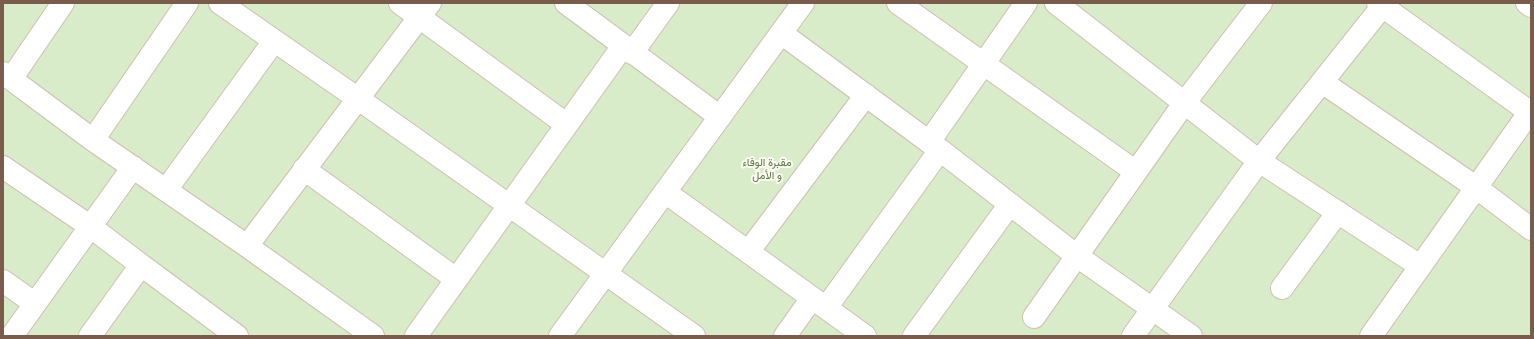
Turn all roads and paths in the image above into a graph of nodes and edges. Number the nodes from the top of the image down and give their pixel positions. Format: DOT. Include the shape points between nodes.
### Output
graph roads {
  1 [pos="63,3"];
  2 [pos="187,3"];
  3 [pos="400,3"];
  4 [pos="566,3"];
  5 [pos="668,3"];
  6 [pos="803,3"];
  7 [pos="898,3"];
  8 [pos="1026,3"];
  9 [pos="1056,3"];
  10 [pos="1260,3"];
  11 [pos="1527,3"];
  12 [pos="224,4"];
  13 [pos="1382,4"];
  14 [pos="1531,6"];
  15 [pos="425,10"];
  16 [pos="781,33"];
  17 [pos="274,41"];
  18 [pos="628,50"];
  19 [pos="984,64"];
  20 [pos="7,76"];
  21 [pos="1322,82"];
  22 [pos="866,96"];
  23 [pos="357,98"];
  24 [pos="1185,102"];
  25 [pos="1530,112"];
  26 [pos="720,117"];
  27 [pos="566,124"];
  28 [pos="93,140"];
  29 [pos="935,146"];
  30 [pos="1259,161"];
  31 [pos="3,167"];
  32 [pos="133,167"];
  33 [pos="304,169"];
  34 [pos="1136,172"];
  35 [pos="1477,188"];
  36 [pos="166,190"];
  37 [pos="665,192"];
  38 [pos="1010,204"];
  39 [pos="509,206"];
  40 [pos="1338,212"];
  41 [pos="91,227"];
  42 [pos="1531,229"];
  43 [pos="247,246"];
  44 [pos="748,252"];
  45 [pos="1077,256"];
  46 [pos="141,265"];
  47 [pos="1420,266"];
  48 [pos="605,274"];
  49 [pos="456,279"];
  50 [pos="3,281"];
  51 [pos="1282,288"];
  52 [pos="34,303"];
  53 [pos="819,303"];
  54 [pos="1153,308"];
  55 [pos="1034,317"];
  56 [pos="12,336"];
  57 [pos="90,336"];
  58 [pos="237,336"];
  59 [pos="373,336"];
  60 [pos="416,336"];
  61 [pos="560,336"];
  62 [pos="694,336"];
  63 [pos="785,336"];
  64 [pos="865,336"];
  65 [pos="914,336"];
  66 [pos="1133,336"];
  67 [pos="1191,336"];
  68 [pos="1371,336"];
  1 -- 20 [label="lane"];
  2 -- 28 [label="lane"];
  3 -- 15 [label="lane"];
  4 -- 18 [label="lane"];
  5 -- 18 [label="lane"];
  6 -- 16 [label="lane"];
  7 -- 19 [label="lane"];
  8 -- 19 [label="lane"];
  9 -- 24 [label="lane"];
  10 -- 24 [label="lane"];
  11 -- 14 [label="lane"];
  12 -- 17 [label="lane"];
  13 -- 21 [label="lane"];
  13 -- 25 [label="lane"];
  15 -- 23 [label="lane"];
  15 -- 27 [label="lane"];
  16 -- 22 [label="lane"];
  16 -- 26 [label="lane"];
  17 -- 23 [label="lane"];
  17 -- 36 [label="lane"];
  18 -- 26 [label="lane"];
  18 -- 27 [label="lane"];
  19 -- 29 [label="lane"];
  19 -- 34 [label="lane"];
  20 -- 28 [label="lane"];
  21 -- 30 [label="lane"];
  21 -- 35 [label="lane"];
  22 -- 29 [label="lane"];
  22 -- 44 [label="lane"];
  23 -- 33 [label="lane"];
  23 -- 39 [label="lane"];
  24 -- 30 [label="lane"];
  24 -- 34 [label="lane"];
  25 -- 35 [label="lane"];
  26 -- 37 [label="lane"];
  27 -- 39 [label="lane"];
  28 -- 32 [label="lane"];
  29 -- 38 [label="lane"];
  29 -- 53 [label="lane"];
  30 -- 40 [label="lane"];
  30 -- 54 [label="lane"];
  31 -- 41 [label="lane"];
  32 -- 36 [label="lane"];
  32 -- 41 [label="lane"];
  33 -- 43 [label="lane"];
  33 -- 49 [label="lane"];
  34 -- 45 [label="lane"];
  35 -- 42 [label="lane"];
  35 -- 47 [label="lane"];
  36 -- 43 [label="lane"];
  37 -- 44 [label="lane"];
  37 -- 48 [label="lane"];
  38 -- 45 [label="lane"];
  38 -- 65 [label="lane"];
  39 -- 48 [label="lane"];
  39 -- 49 [label="lane"];
  40 -- 47 [label="lane"];
  40 -- 51 [label="lane"];
  41 -- 46 [label="lane"];
  41 -- 52 [label="lane"];
  43 -- 59 [label="lane"];
  44 -- 53 [label="lane"];
  45 -- 54 [label="lane"];
  45 -- 55 [label="lane"];
  46 -- 57 [label="lane"];
  46 -- 58 [label="lane"];
  47 -- 68 [label="lane"];
  48 -- 61 [label="lane"];
  48 -- 62 [label="lane"];
  49 -- 60 [label="lane"];
  50 -- 52 [label="lane"];
  52 -- 56 [label="lane"];
  53 -- 63 [label="lane"];
  53 -- 64 [label="lane"];
  54 -- 66 [label="lane"];
  54 -- 67 [label="lane"];
}
